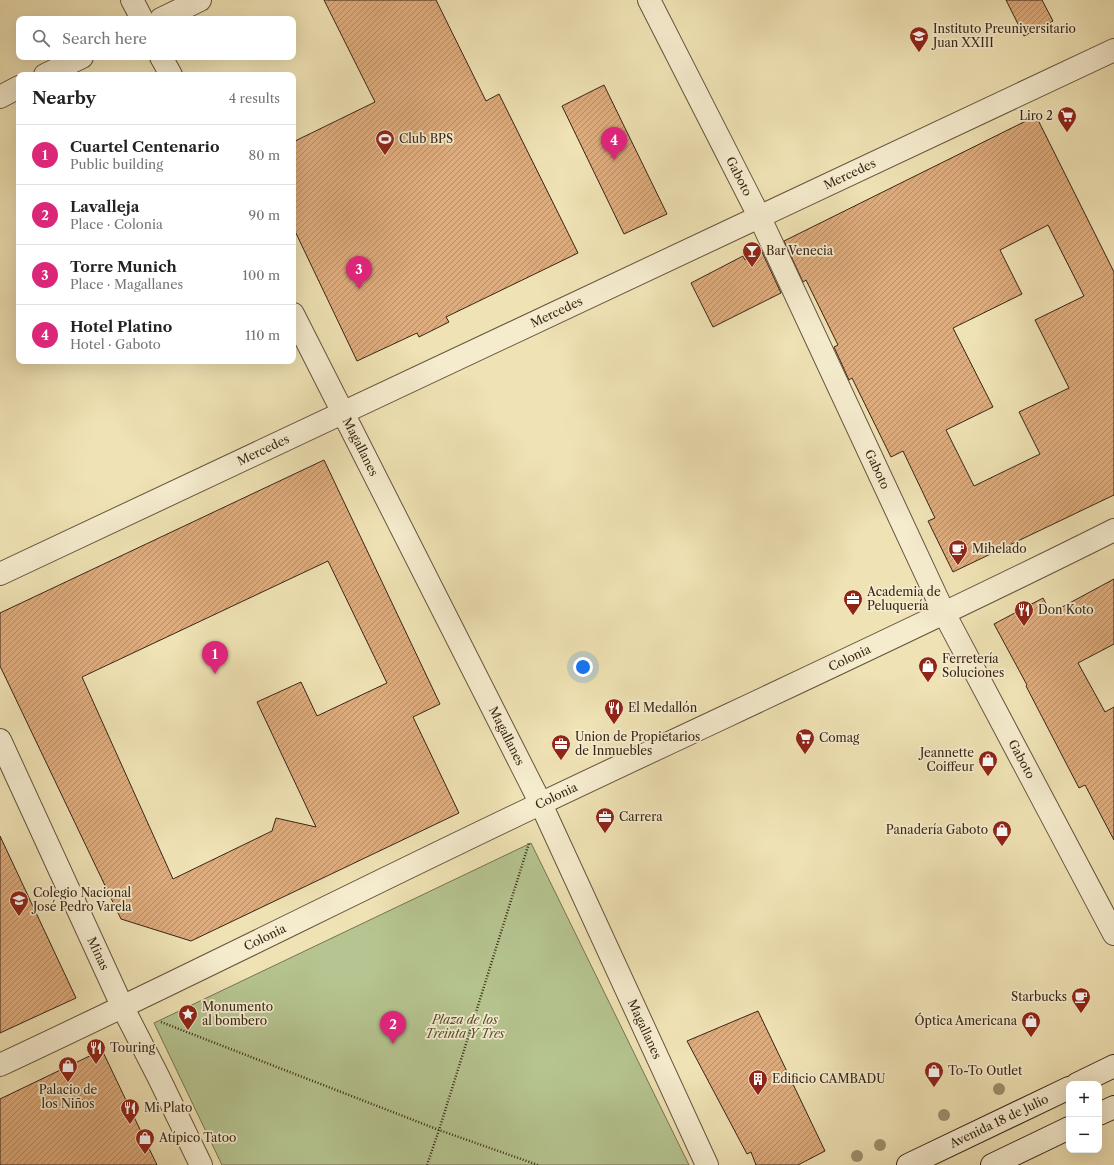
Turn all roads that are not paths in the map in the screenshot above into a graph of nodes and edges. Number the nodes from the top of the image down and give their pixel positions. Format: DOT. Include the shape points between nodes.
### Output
graph roads {
  1 [pos="132,0"];
  2 [pos="200,0"];
  3 [pos="649,0"];
  4 [pos="140,16"];
  5 [pos="167,16"];
  6 [pos="1114,50"];
  7 [pos="76,60"];
  8 [pos="162,60"];
  9 [pos="51,72"];
  10 [pos="168,72"];
  11 [pos="16,88"];
  12 [pos="0,96"];
  13 [pos="760,218"];
  14 [pos="296,320"];
  15 [pos="344,413"];
  16 [pos="1114,530"];
  17 [pos="0,574"];
  18 [pos="944,613"];
  19 [pos="0,740"];
  20 [pos="541,804"];
  21 [pos="1114,934"];
  22 [pos="123,1008"];
  23 [pos="0,1065"];
  24 [pos="1114,1066"];
  25 [pos="1083,1081"];
  26 [pos="1066,1089"];
  27 [pos="1114,1107"];
  28 [pos="1102,1113"];
  29 [pos="1066,1129"];
  30 [pos="201,1165"];
  31 [pos="707,1165"];
  32 [pos="908,1165"];
  33 [pos="992,1165"];
  1 -- 4 [label="street"];
  2 -- 5 [label="street"];
  3 -- 13 [label="street, Gaboto"];
  6 -- 13 [label="street, Mercedes"];
  7 -- 9 [label="street"];
  8 -- 10 [label="street"];
  11 -- 12 [label="street"];
  13 -- 15 [label="street, Mercedes"];
  13 -- 18 [label="street, Gaboto"];
  14 -- 15 [label="street, Magallanes"];
  15 -- 17 [label="street, Mercedes"];
  15 -- 20 [label="street, Magallanes"];
  16 -- 18 [label="street, Colonia"];
  18 -- 20 [label="street, Colonia"];
  18 -- 21 [label="street, Gaboto"];
  19 -- 22 [label="street, Minas"];
  20 -- 22 [label="street, Colonia"];
  20 -- 31 [label="street, Magallanes"];
  22 -- 23 [label="street, Colonia"];
  22 -- 30 [label="street, Minas"];
  24 -- 25 [label="street"];
  26 -- 32 [label="street, Avenida 18 de Julio"];
  27 -- 28 [label="street"];
  29 -- 33 [label="street"];
}
